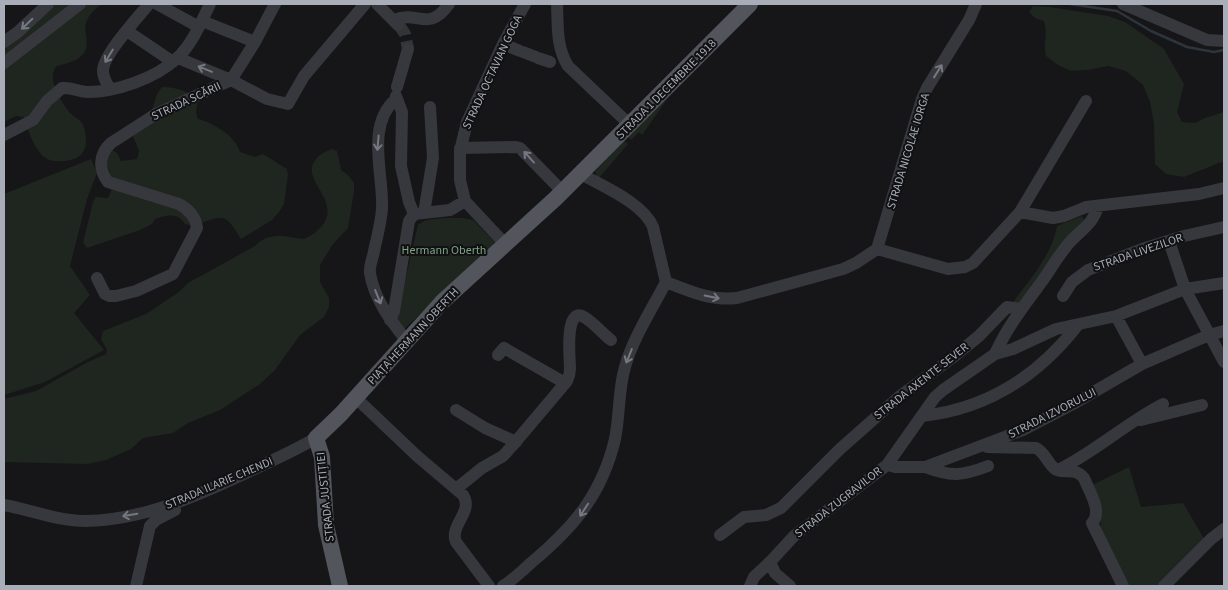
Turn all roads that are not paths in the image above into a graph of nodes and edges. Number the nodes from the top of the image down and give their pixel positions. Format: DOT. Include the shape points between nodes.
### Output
graph roads {
  1 [pos="48,4"];
  2 [pos="80,4"];
  3 [pos="149,4"];
  4 [pos="157,4"];
  5 [pos="210,4"];
  6 [pos="275,4"];
  7 [pos="364,4"];
  8 [pos="377,4"];
  9 [pos="449,4"];
  10 [pos="525,4"];
  11 [pos="557,4"];
  12 [pos="750,4"];
  13 [pos="976,4"];
  14 [pos="1124,4"];
  15 [pos="200,24"];
  16 [pos="127,31"];
  17 [pos="1224,41"];
  18 [pos="4,42"];
  19 [pos="255,42"];
  20 [pos="502,44"];
  21 [pos="408,49"];
  22 [pos="175,60"];
  23 [pos="549,61"];
  24 [pos="4,63"];
  25 [pos="232,80"];
  26 [pos="110,90"];
  27 [pos="396,94"];
  28 [pos="1086,102"];
  29 [pos="430,108"];
  30 [pos="629,124"];
  31 [pos="4,135"];
  32 [pos="460,148"];
  33 [pos="581,174"];
  34 [pos="1224,188"];
  35 [pos="563,192"];
  36 [pos="465,201"];
  37 [pos="1098,206"];
  38 [pos="1020,212"];
  39 [pos="419,214"];
  40 [pos="1224,227"];
  41 [pos="502,241"];
  42 [pos="1169,241"];
  43 [pos="877,249"];
  44 [pos="97,278"];
  45 [pos="666,282"];
  46 [pos="1224,283"];
  47 [pos="1184,289"];
  48 [pos="1064,296"];
  49 [pos="1021,310"];
  50 [pos="1116,316"];
  51 [pos="390,320"];
  52 [pos="1076,326"];
  53 [pos="1224,331"];
  54 [pos="1209,335"];
  55 [pos="406,340"];
  56 [pos="611,340"];
  57 [pos="995,354"];
  58 [pos="498,355"];
  59 [pos="1224,362"];
  60 [pos="1142,364"];
  61 [pos="564,383"];
  62 [pos="356,398"];
  63 [pos="1163,404"];
  64 [pos="1202,405"];
  65 [pos="456,410"];
  66 [pos="922,416"];
  67 [pos="1132,422"];
  68 [pos="316,438"];
  69 [pos="516,442"];
  70 [pos="975,449"];
  71 [pos="887,465"];
  72 [pos="988,466"];
  73 [pos="925,467"];
  74 [pos="1058,470"];
  75 [pos="228,481"];
  76 [pos="456,489"];
  77 [pos="4,506"];
  78 [pos="1224,529"];
  79 [pos="720,535"];
  80 [pos="770,562"];
  81 [pos="136,586"];
  82 [pos="340,586"];
  83 [pos="489,586"];
  84 [pos="503,586"];
  85 [pos="750,586"];
  86 [pos="790,586"];
  87 [pos="1123,586"];
  88 [pos="1164,586"];
  1 -- 18 [label="street, one-way"];
  2 -- 24 [label="street"];
  3 -- 16 [label="street"];
  4 -- 15 [label="street"];
  5 -- 15 [label="street"];
  6 -- 19 [label="street"];
  7 -- 25 [label="street" via="304,76 288,104 267,100"];
  8 -- 9 [label="street" via="396,23 407,16 424,21 442,14"];
  10 -- 20 [label="street, STRADA OCTAVIAN GOGA"];
  11 -- 23 [label="street" via="562,56"];
  12 -- 30 [label="main road, STRADA 1 DECEMBRIE 1918"];
  43 -- 13 [label="street, STRADA NICOLAE IORGA, one-way" via="922,99"];
  14 -- 17 [label="street" via="1206,40"];
  15 -- 19 [label="street"];
  15 -- 22 [label="street"];
  16 -- 22 [label="street"];
  16 -- 26 [label="street, one-way" via="103,66"];
  19 -- 25 [label="street"];
  20 -- 23 [label="street"];
  20 -- 32 [label="street, STRADA OCTAVIAN GOGA" via="466,122"];
  21 -- 27 [label="street"];
  25 -- 22 [label="street, one-way"];
  22 -- 26 [label="street" via="132,84"];
  23 -- 30 [label="street"];
  25 -- 44 [label="street, STRADA SCĂRII" via="156,114 105,148 101,170 108,182 185,207 197,228 173,274 136,291 116,296 105,294"];
  26 -- 31 [label="street" via="86,92 62,88 33,120"];
  27 -- 39 [label="street" via="402,112 401,166 409,202"];
  27 -- 51 [label="street, one-way" via="379,133 377,155 382,209 370,273 378,299"];
  28 -- 38 [label="street"];
  29 -- 39 [label="street" via="433,158"];
  30 -- 33 [label="main road, STRADA 1 DECEMBRIE 1918"];
  35 -- 32 [label="street, one-way" via="520,148"];
  32 -- 36 [label="street, STRADA OCTAVIAN GOGA" via="460,180"];
  33 -- 35 [label="main road, PIAȚA HERMANN OBERTH"];
  33 -- 45 [label="street" via="638,207 650,219"];
  34 -- 37 [label="street"];
  35 -- 41 [label="main road, PIAȚA HERMANN OBERTH"];
  36 -- 39 [label="street" via="450,210"];
  36 -- 41 [label="street"];
  37 -- 38 [label="street" via="1054,218"];
  37 -- 49 [label="street" via="1091,222 1070,242"];
  38 -- 43 [label="street" via="973,263 964,267 948,269"];
  39 -- 51 [label="street" via="409,221"];
  40 -- 42 [label="street, STRADA LIVEZILOR"];
  41 -- 55 [label="main road, PIAȚA HERMANN OBERTH"];
  42 -- 47 [label="street"];
  42 -- 48 [label="street, STRADA LIVEZILOR" via="1088,270 1072,282"];
  45 -- 43 [label="street, one-way" via="708,297 737,298 843,269"];
  45 -- 84 [label="street, one-way" via="627,361 615,440 586,507 569,529"];
  46 -- 47 [label="street, STRADA ZUGRAVILOR"];
  47 -- 50 [label="street, STRADA ZUGRAVILOR"];
  47 -- 54 [label="street"];
  49 -- 57 [label="street, STRADA ZUGRAVILOR"];
  49 -- 79 [label="street, STRADA AXENTE SEVER" via="1007,307 979,336 900,396 840,449 781,508 766,515 744,517"];
  50 -- 52 [label="street, STRADA ZUGRAVILOR"];
  50 -- 60 [label="street"];
  51 -- 55 [label="street"];
  52 -- 57 [label="street, STRADA ZUGRAVILOR" via="1056,329"];
  52 -- 66 [label="street" via="1058,349 1012,386 968,407"];
  53 -- 54 [label="street, STRADA IZVORULUI"];
  54 -- 59 [label="street"];
  54 -- 60 [label="street, STRADA IZVORULUI"];
  55 -- 62 [label="main road, PIAȚA HERMANN OBERTH"];
  56 -- 61 [label="street" via="584,317 574,318 570,329 569,374"];
  57 -- 66 [label="street, STRADA ZUGRAVILOR" via="943,390"];
  58 -- 61 [label="street" via="504,348"];
  60 -- 70 [label="street, STRADA IZVORULUI" via="1023,430"];
  61 -- 69 [label="street"];
  62 -- 68 [label="main road, STRADA ILARIE CHENDI"];
  62 -- 76 [label="street"];
  63 -- 67 [label="street"];
  64 -- 67 [label="street"];
  65 -- 69 [label="street"];
  66 -- 71 [label="street, STRADA ZUGRAVILOR"];
  67 -- 74 [label="street"];
  68 -- 75 [label="street, STRADA ILARIE CHENDI"];
  68 -- 82 [label="main road, STRADA JUSTIȚIEI" via="322,457 326,525"];
  69 -- 76 [label="street"];
  70 -- 73 [label="street, STRADA IZVORULUI"];
  70 -- 74 [label="street" via="1036,448"];
  71 -- 73 [label="street, STRADA IZVORULUI"];
  71 -- 80 [label="street, STRADA ZUGRAVILOR" via="803,528"];
  72 -- 73 [label="street" via="960,475 939,473"];
  74 -- 87 [label="street" via="1075,472 1084,478 1097,511 1092,523"];
  75 -- 77 [label="street, STRADA ILARIE CHENDI, one-way" via="159,509 102,520 72,520"];
  75 -- 81 [label="street" via="218,491 159,518 150,526"];
  76 -- 83 [label="street" via="466,504 453,536"];
  78 -- 88 [label="street"];
  80 -- 85 [label="street, STRADA ZUGRAVILOR" via="754,577"];
  80 -- 86 [label="street" via="775,573"];
}
